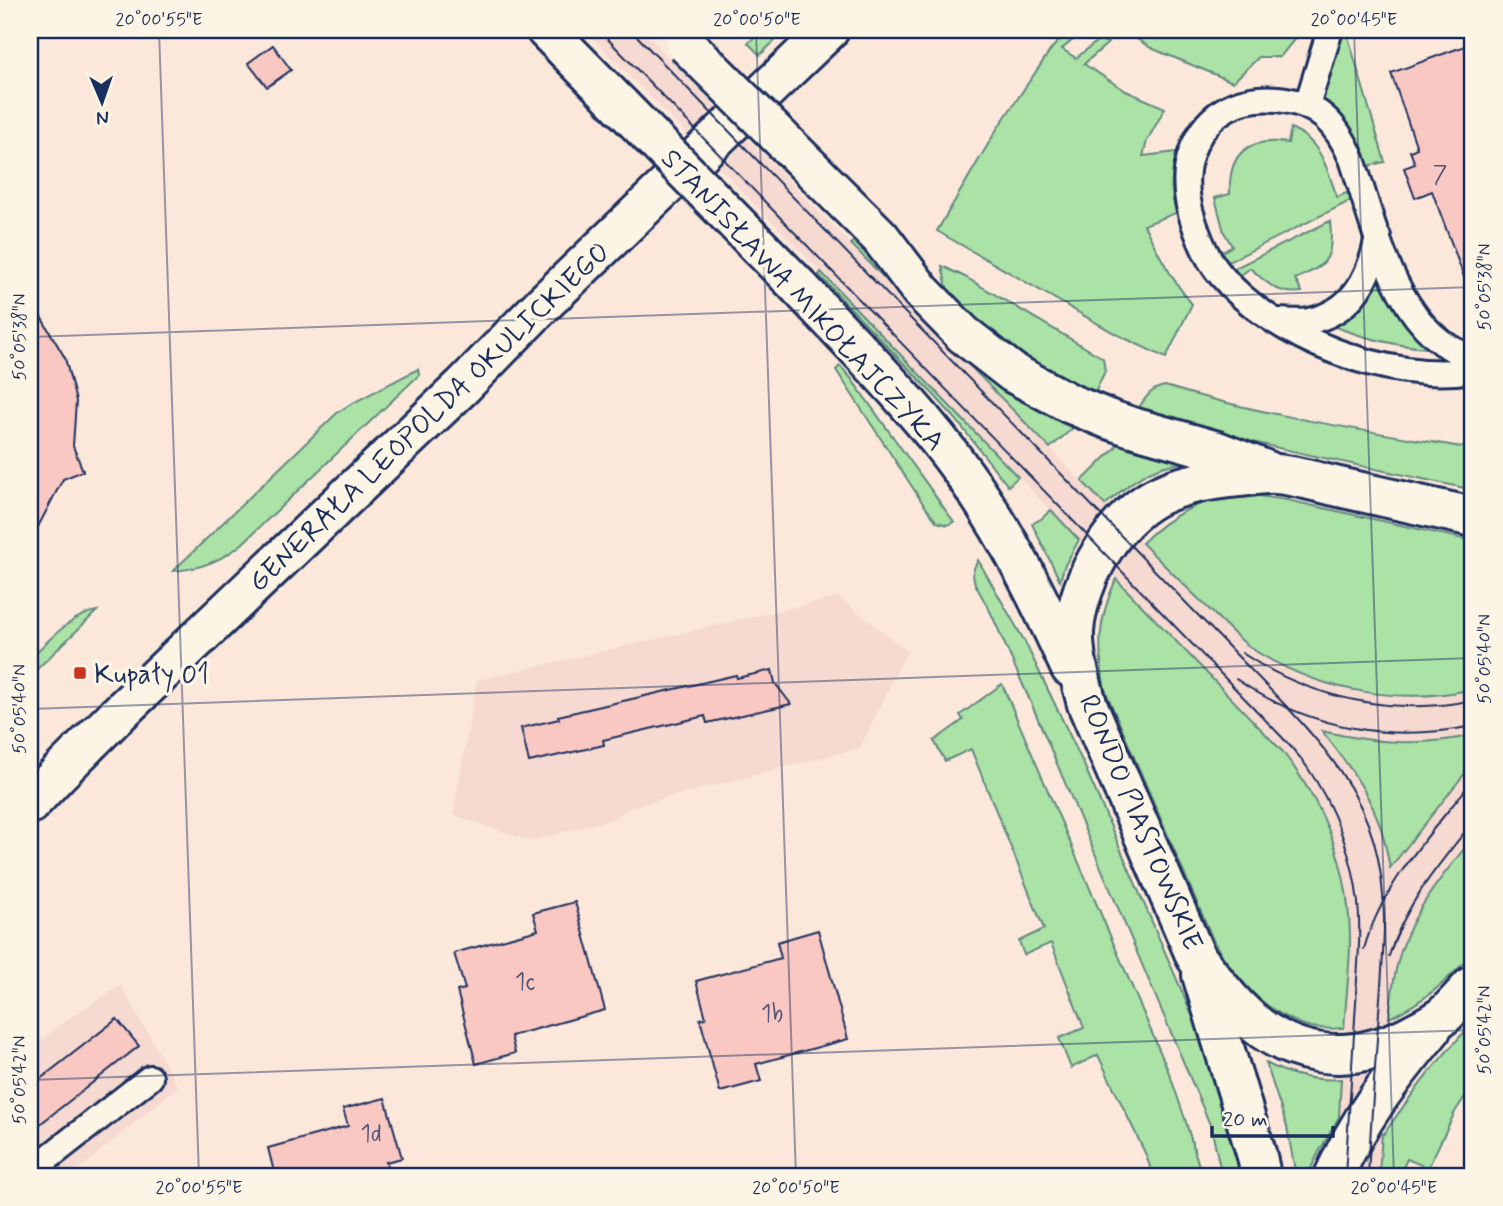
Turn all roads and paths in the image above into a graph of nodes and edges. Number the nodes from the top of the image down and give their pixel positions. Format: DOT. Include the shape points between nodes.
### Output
graph roads {
  1 [pos="546,30"];
  2 [pos="829,30"];
  3 [pos="1330,30"];
  4 [pos="680,37"];
  5 [pos="1307,105"];
  6 [pos="1378,237"];
  7 [pos="1275,321"];
  8 [pos="1473,357"];
  9 [pos="1473,370"];
  10 [pos="1276,474"];
  11 [pos="1473,517"];
  12 [pos="1087,704"];
  13 [pos="30,804"];
  14 [pos="1196,957"];
  15 [pos="1473,985"];
  16 [pos="1443,1016"];
  17 [pos="150,1078"];
  18 [pos="30,1172"];
  19 [pos="1261,1176"];
  20 [pos="1334,1176"];
  1 -- 12 [label="street, STANISŁAWA MIKOŁAJCZYKA, bridge" via="799,287 896,390 967,477 1013,549"];
  2 -- 13 [label="street, GENERAŁA LEOPOLDA OKULICKIEGO"];
  3 -- 5 [label="lane"];
  4 -- 10 [label="street, bridge" via="880,237 921,291 987,354 1071,404"];
  5 -- 6 [label="lane" via="1334,126 1345,142"];
  5 -- 7 [label="lane" via="1263,98 1230,107 1204,128 1185,172 1190,212 1205,252 1233,288"];
  6 -- 7 [label="lane" via="1369,272 1351,299 1308,321"];
  6 -- 8 [label="lane" via="1409,307 1445,346"];
  7 -- 9 [label="lane" via="1325,348 1359,359 1429,372"];
  10 -- 11 [label="street, RONDO PIASTOWSKIE"];
  10 -- 12 [label="street, RONDO PIASTOWSKIE" via="1230,478 1165,493 1117,531 1089,574 1077,610 1076,655"];
  12 -- 14 [label="street, RONDO PIASTOWSKIE"];
  14 -- 16 [label="street, RONDO PIASTOWSKIE" via="1255,1023 1291,1046 1314,1053 1376,1049"];
  14 -- 19 [label="street"];
  15 -- 16 [label="street, RONDO PIASTOWSKIE"];
  16 -- 20 [label="street" via="1372,1104"];
  17 -- 18 [label="lane"];
}
